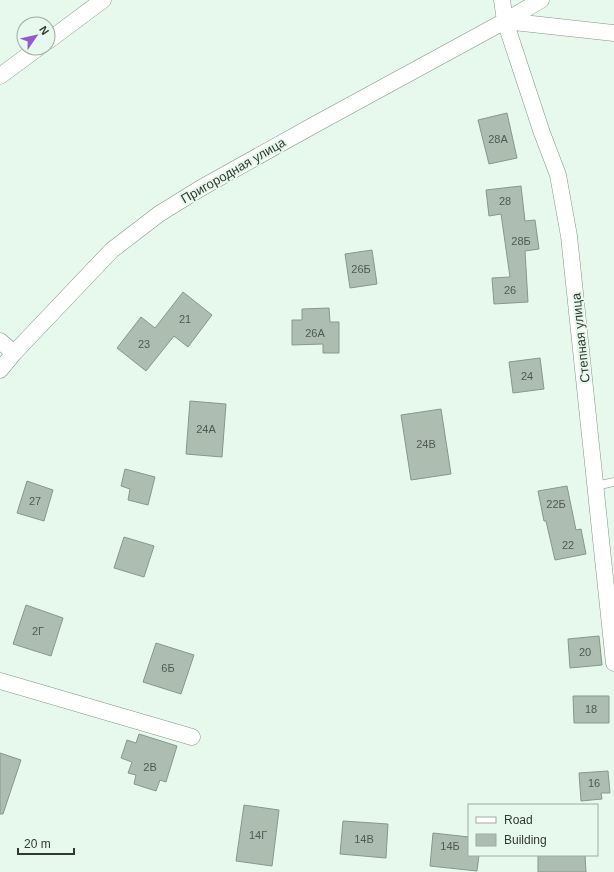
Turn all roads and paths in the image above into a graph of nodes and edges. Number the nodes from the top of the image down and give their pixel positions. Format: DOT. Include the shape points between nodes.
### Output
graph roads {
  1 [pos="103,0"];
  2 [pos="502,0"];
  3 [pos="541,0"];
  4 [pos="505,21"];
  5 [pos="614,33"];
  6 [pos="56,35"];
  7 [pos="27,56"];
  8 [pos="0,76"];
  9 [pos="0,341"];
  10 [pos="14,353"];
  11 [pos="0,370"];
  12 [pos="614,482"];
  13 [pos="596,486"];
  14 [pos="610,588"];
  15 [pos="614,664"];
  16 [pos="0,681"];
  17 [pos="192,736"];
  1 -- 6 [label="street"];
  2 -- 4 [label="street, Степная улица"];
  3 -- 4 [label="street, Пригородная улица"];
  4 -- 5 [label="street"];
  4 -- 10 [label="street, Пригородная улица" via="300,132 159,214 112,250"];
  4 -- 13 [label="street, Степная улица" via="558,176 569,236"];
  7 -- 8 [label="street"];
  9 -- 10 [label="street"];
  10 -- 11 [label="street, Пригородная улица"];
  12 -- 13 [label="lane"];
  13 -- 14 [label="street, Степная улица"];
  14 -- 15 [label="street, Степная улица"];
  16 -- 17 [label="street"];
}
